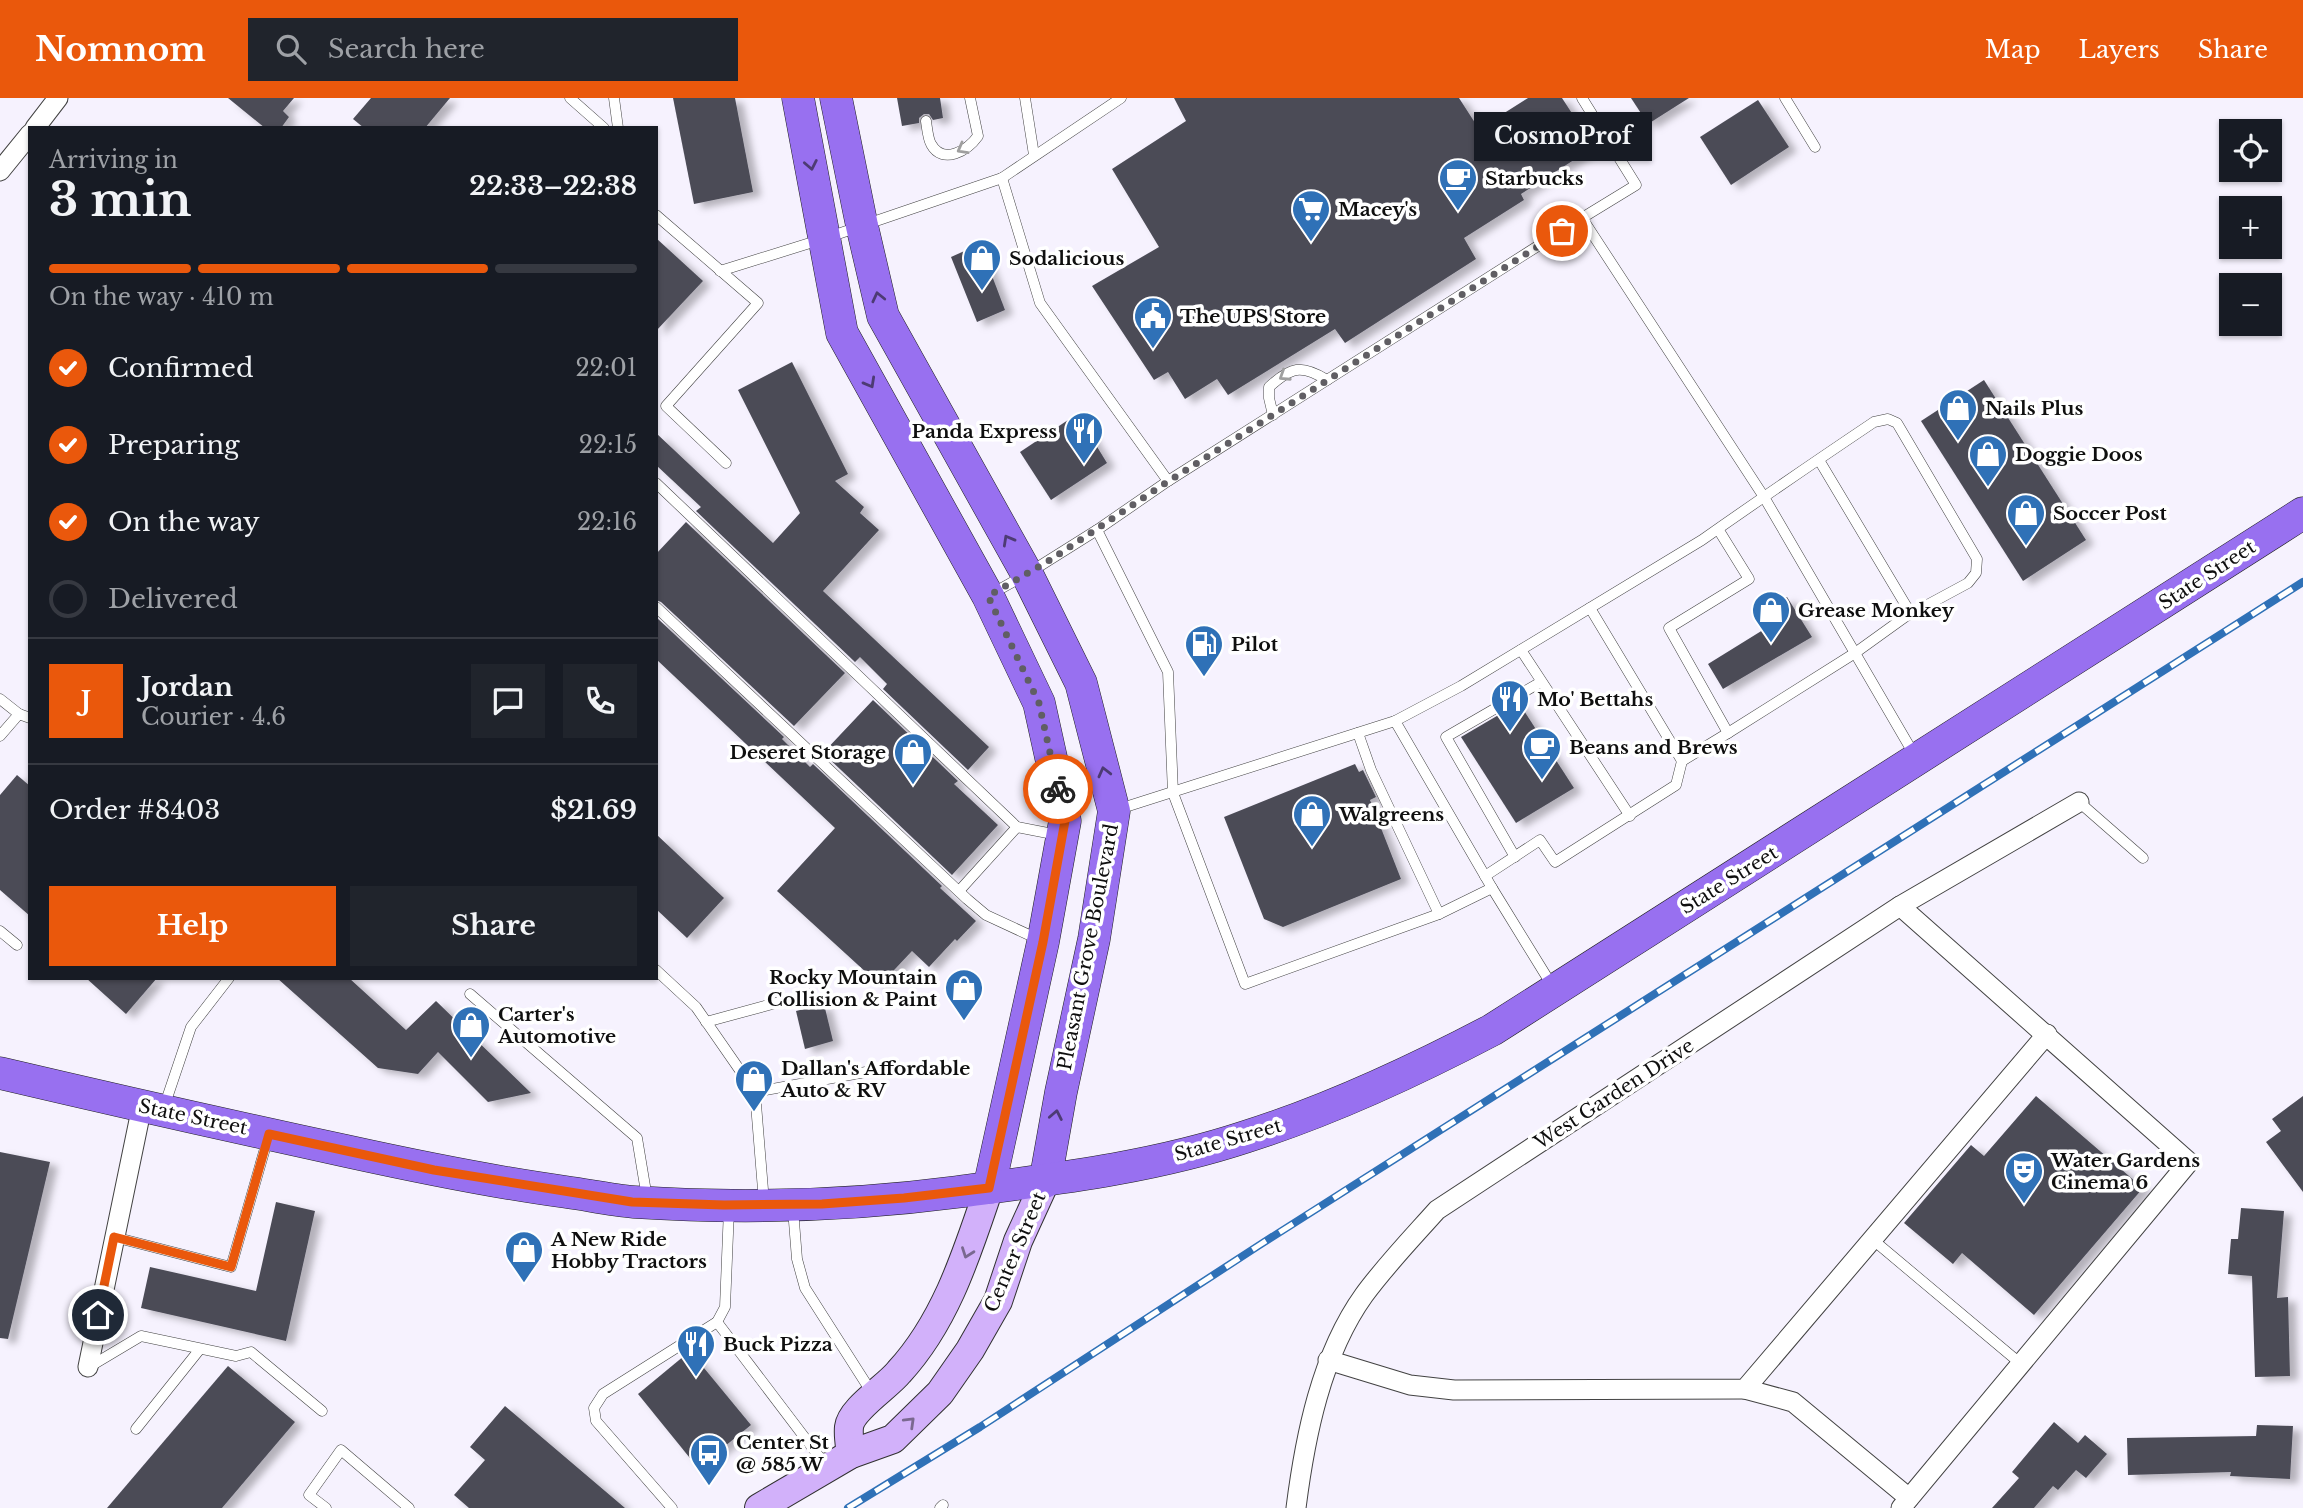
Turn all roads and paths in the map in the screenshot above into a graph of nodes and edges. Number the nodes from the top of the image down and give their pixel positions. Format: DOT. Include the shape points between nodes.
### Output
graph roads {
  1 [pos="58,98"];
  2 [pos="570,98"];
  3 [pos="614,98"];
  4 [pos="799,98"];
  5 [pos="836,98"];
  6 [pos="970,98"];
  7 [pos="1025,98"];
  8 [pos="1121,98"];
  9 [pos="1582,98"];
  10 [pos="1785,98"];
  11 [pos="926,121"];
  12 [pos="36,126"];
  13 [pos="602,126"];
  14 [pos="618,126"];
  15 [pos="28,136"];
  16 [pos="1815,147"];
  17 [pos="1034,155"];
  18 [pos="0,171"];
  19 [pos="1002,178"];
  20 [pos="658,217"];
  21 [pos="1582,218"];
  22 [pos="862,226"];
  23 [pos="826,238"];
  24 [pos="720,271"];
  25 [pos="1327,380"];
  26 [pos="1273,415"];
  27 [pos="1819,460"];
  28 [pos="726,463"];
  29 [pos="1168,481"];
  30 [pos="658,485"];
  31 [pos="1764,498"];
  32 [pos="2303,513"];
  33 [pos="1718,529"];
  34 [pos="1097,530"];
  35 [pos="1027,574"];
  36 [pos="988,596"];
  37 [pos="1590,608"];
  38 [pos="658,609"];
  39 [pos="1910,614"];
  40 [pos="1521,650"];
  41 [pos="1855,653"];
  42 [pos="1541,681"];
  43 [pos="0,699"];
  44 [pos="19,714"];
  45 [pos="28,717"];
  46 [pos="1395,721"];
  47 [pos="1358,733"];
  48 [pos="1728,733"];
  49 [pos="0,736"];
  50 [pos="1918,760"];
  51 [pos="1682,761"];
  52 [pos="1173,793"];
  53 [pos="2080,802"];
  54 [pos="1114,811"];
  55 [pos="1630,816"];
  56 [pos="1017,827"];
  57 [pos="1062,836"];
  58 [pos="1515,857"];
  59 [pos="2143,858"];
  60 [pos="1485,876"];
  61 [pos="1492,888"];
  62 [pos="959,891"];
  63 [pos="1900,906"];
  64 [pos="1439,914"];
  65 [pos="0,931"];
  66 [pos="1043,942"];
  67 [pos="17,945"];
  68 [pos="658,972"];
  69 [pos="227,980"];
  70 [pos="1555,990"];
  71 [pos="470,994"];
  72 [pos="809,994"];
  73 [pos="706,1022"];
  74 [pos="2047,1034"];
  75 [pos="866,1072"];
  76 [pos="0,1073"];
  77 [pos="755,1092"];
  78 [pos="152,1108"];
  79 [pos="269,1134"];
  80 [pos="1045,1182"];
  81 [pos="989,1188"];
  82 [pos="647,1202"];
  83 [pos="729,1205"];
  84 [pos="779,1205"];
  85 [pos="114,1237"];
  86 [pos="1872,1239"];
  87 [pos="718,1322"];
  88 [pos="200,1349"];
  89 [pos="1328,1360"];
  90 [pos="2021,1364"];
  91 [pos="88,1367"];
  92 [pos="1745,1389"];
  93 [pos="874,1397"];
  94 [pos="322,1411"];
  95 [pos="136,1429"];
  96 [pos="839,1461"];
  97 [pos="1905,1503"];
  98 [pos="326,1508"];
  99 [pos="409,1508"];
  100 [pos="672,1508"];
  101 [pos="759,1508"];
  102 [pos="1297,1508"];
  1 -- 12 [label="street"];
  2 -- 13 [label="lane"];
  3 -- 14 [label="lane"];
  4 -- 23 [label="main road, one-way"];
  5 -- 22 [label="main road, Pleasant Grove Boulevard"];
  6 -- 11 [label="lane, one-way" via="978,136 970,147 951,156 941,154 931,144"];
  7 -- 17 [label="lane"];
  8 -- 17 [label="lane"];
  9 -- 21 [label="lane" via="1636,186"];
  10 -- 16 [label="lane"];
  15 -- 18 [label="street"];
  17 -- 19 [label="lane"];
  19 -- 22 [label="lane"];
  19 -- 29 [label="lane" via="1040,303"];
  20 -- 24 [label="lane"];
  21 -- 25 [label="lane"];
  21 -- 31 [label="lane"];
  22 -- 23 [label="lane"];
  35 -- 22 [label="main road, Pleasant Grove Boulevard, one-way" via="883,316"];
  23 -- 24 [label="lane"];
  23 -- 36 [label="main road, one-way" via="842,333"];
  24 -- 28 [label="lane" via="758,303 666,406"];
  25 -- 26 [label="lane"];
  25 -- 26 [label="lane, one-way" via="1303,370 1284,374 1269,387"];
  26 -- 29 [label="lane"];
  27 -- 31 [label="lane"];
  27 -- 39 [label="lane"];
  27 -- 39 [label="lane" via="1874,422 1888,419 1897,423 1977,559 1976,573 1968,583"];
  29 -- 34 [label="lane"];
  30 -- 56 [label="lane"];
  31 -- 33 [label="lane"];
  31 -- 41 [label="lane"];
  32 -- 50 [label="main road, State Street"];
  33 -- 37 [label="lane"];
  33 -- 48 [label="lane" via="1749,579 1669,628"];
  34 -- 35 [label="lane"];
  34 -- 52 [label="lane" via="1168,672"];
  35 -- 36 [label="lane"];
  54 -- 35 [label="main road, Pleasant Grove Boulevard, one-way" via="1081,683"];
  36 -- 57 [label="main road" via="1039,703 1065,821"];
  37 -- 40 [label="lane"];
  37 -- 51 [label="lane"];
  38 -- 62 [label="lane"];
  39 -- 41 [label="lane"];
  40 -- 42 [label="lane"];
  40 -- 46 [label="lane"];
  41 -- 48 [label="lane"];
  41 -- 50 [label="lane"];
  42 -- 55 [label="lane"];
  42 -- 58 [label="lane" via="1446,737"];
  43 -- 44 [label="lane"];
  44 -- 45 [label="lane"];
  44 -- 49 [label="lane"];
  46 -- 47 [label="lane"];
  46 -- 60 [label="lane"];
  47 -- 52 [label="lane"];
  47 -- 64 [label="lane"];
  48 -- 51 [label="lane"];
  50 -- 70 [label="main road, State Street"];
  51 -- 55 [label="lane" via="1676,785"];
  52 -- 54 [label="lane"];
  52 -- 64 [label="lane" via="1245,984"];
  53 -- 59 [label="lane"];
  53 -- 63 [label="street, West Garden Drive"];
  80 -- 54 [label="main road, Pleasant Grove Boulevard, one-way" via="1094,939"];
  55 -- 58 [label="lane" via="1555,862 1540,841"];
  56 -- 57 [label="lane"];
  56 -- 62 [label="lane"];
  57 -- 66 [label="main road"];
  58 -- 60 [label="lane"];
  60 -- 61 [label="lane"];
  61 -- 64 [label="lane"];
  61 -- 70 [label="lane"];
  62 -- 66 [label="lane" via="986,915"];
  63 -- 74 [label="street"];
  63 -- 89 [label="street, West Garden Drive" via="1437,1210 1362,1297"];
  65 -- 67 [label="lane"];
  66 -- 81 [label="main road"];
  68 -- 73 [label="lane"];
  69 -- 78 [label="lane" via="191,1027"];
  70 -- 80 [label="main road, State Street" via="1432,1062 1295,1120 1201,1150"];
  71 -- 82 [label="lane" via="637,1138"];
  72 -- 73 [label="lane"];
  73 -- 77 [label="lane"];
  74 -- 86 [label="street"];
  74 -- 90 [label="street" via="2189,1162"];
  75 -- 77 [label="lane"];
  76 -- 78 [label="main road, State Street"];
  77 -- 84 [label="lane"];
  78 -- 79 [label="main road, State Street"];
  78 -- 85 [label="street"];
  79 -- 82 [label="main road, State Street" via="434,1170"];
  79 -- 85 [label="lane" via="231,1267"];
  80 -- 81 [label="main road, State Street"];
  96 -- 80 [label="main road, Center Street, one-way" via="893,1438 940,1392 998,1301"];
  81 -- 84 [label="main road, State Street"];
  81 -- 93 [label="main road, one-way" via="965,1260 935,1325 900,1372"];
  82 -- 83 [label="main road, State Street"];
  83 -- 84 [label="main road, State Street"];
  83 -- 87 [label="lane" via="725,1307"];
  84 -- 93 [label="lane" via="805,1288"];
  85 -- 91 [label="street"];
  86 -- 90 [label="lane"];
  86 -- 92 [label="street"];
  87 -- 96 [label="lane"];
  87 -- 100 [label="lane" via="603,1394 594,1408 596,1421"];
  88 -- 91 [label="lane" via="141,1336"];
  88 -- 94 [label="lane" via="236,1356 251,1352"];
  88 -- 95 [label="lane"];
  89 -- 92 [label="street" via="1410,1385 1454,1390"];
  89 -- 102 [label="street, West Garden Drive" via="1303,1451"];
  90 -- 97 [label="street"];
  92 -- 97 [label="street" via="1793,1402"];
  93 -- 96 [label="main road" via="851,1419"];
  96 -- 101 [label="main road, Center Street"];
  98 -- 99 [label="lane" via="309,1494 341,1450"];
}
